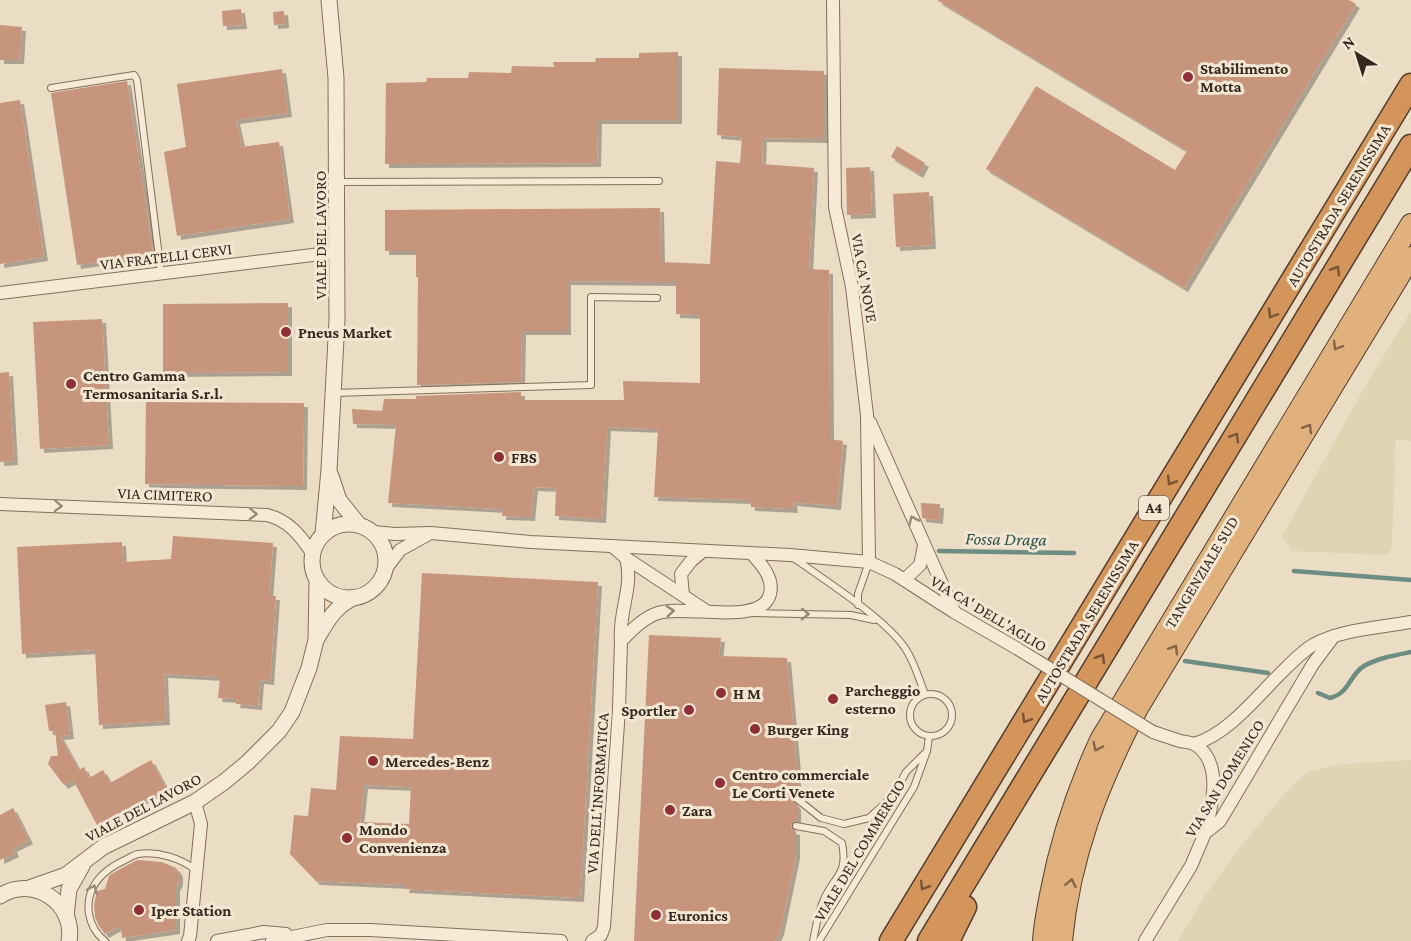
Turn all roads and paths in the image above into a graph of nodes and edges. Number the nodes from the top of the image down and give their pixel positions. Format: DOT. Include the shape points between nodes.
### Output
graph roads {
  1 [pos="328,0"];
  2 [pos="833,0"];
  3 [pos="1411,85"];
  4 [pos="51,88"];
  5 [pos="1411,146"];
  6 [pos="338,182"];
  7 [pos="659,182"];
  8 [pos="1411,224"];
  9 [pos="337,252"];
  10 [pos="1411,257"];
  11 [pos="161,274"];
  12 [pos="0,293"];
  13 [pos="657,298"];
  14 [pos="334,393"];
  15 [pos="867,415"];
  16 [pos="329,470"];
  17 [pos="0,504"];
  18 [pos="358,525"];
  19 [pos="373,532"];
  20 [pos="431,533"];
  21 [pos="322,534"];
  22 [pos="924,545"];
  23 [pos="612,546"];
  24 [pos="703,551"];
  25 [pos="312,553"];
  26 [pos="752,554"];
  27 [pos="790,555"];
  28 [pos="626,558"];
  29 [pos="869,562"];
  30 [pos="385,570"];
  31 [pos="904,580"];
  32 [pos="317,581"];
  33 [pos="683,595"];
  34 [pos="353,598"];
  35 [pos="858,605"];
  36 [pos="706,611"];
  37 [pos="747,612"];
  38 [pos="954,612"];
  39 [pos="878,620"];
  40 [pos="1411,622"];
  41 [pos="1334,636"];
  42 [pos="316,640"];
  43 [pos="621,641"];
  44 [pos="925,694"];
  45 [pos="929,737"];
  46 [pos="1194,744"];
  47 [pos="927,751"];
  48 [pos="797,799"];
  49 [pos="195,802"];
  50 [pos="1013,803"];
  51 [pos="796,826"];
  52 [pos="1205,832"];
  53 [pos="84,860"];
  54 [pos="196,870"];
  55 [pos="29,888"];
  56 [pos="0,896"];
  57 [pos="66,916"];
  58 [pos="299,935"];
  59 [pos="71,940"];
  60 [pos="105,941"];
  61 [pos="188,941"];
  62 [pos="217,941"];
  63 [pos="272,941"];
  64 [pos="561,941"];
  65 [pos="592,941"];
  66 [pos="813,941"];
  67 [pos="819,941"];
  68 [pos="891,941"];
  69 [pos="929,941"];
  70 [pos="948,941"];
  71 [pos="1043,941"];
  72 [pos="1062,941"];
  73 [pos="1145,941"];
  1 -- 6 [label="street, VIALE DEL LAVORO" via="336,78"];
  2 -- 15 [label="street, VIA CA' NOVE" via="835,207 852,287"];
  3 -- 68 [label="highway, AUTOSTRADA SERENISSIMA / A4, one-way"];
  4 -- 11 [label="lane" via="134,75 137,80"];
  50 -- 5 [label="highway, AUTOSTRADA SERENISSIMA / A4, one-way"];
  6 -- 7 [label="lane"];
  6 -- 9 [label="street, VIALE DEL LAVORO"];
  8 -- 71 [label="highway, TANGENZIALE SUD, one-way" via="1100,740 1065,829"];
  9 -- 11 [label="street, VIA FRATELLI CERVI"];
  9 -- 14 [label="street, VIALE DEL LAVORO"];
  72 -- 10 [label="highway, TANGENZIALE SUD, one-way" via="1077,852 1114,753"];
  11 -- 12 [label="street, VIA FRATELLI CERVI"];
  13 -- 14 [label="lane" via="591,297 591,385"];
  14 -- 16 [label="street, VIALE DEL LAVORO"];
  22 -- 15 [label="street, one-way"];
  15 -- 29 [label="street, VIA CA' NOVE"];
  16 -- 18 [label="street, VIALE DEL LAVORO" via="339,500"];
  16 -- 21 [label="street, VIALE DEL LAVORO"];
  17 -- 25 [label="street, VIA CIMITERO, one-way" via="267,515 291,527"];
  18 -- 19 [label="street, VIALE DEL LAVORO"];
  18 -- 21 [label="street" via="339,525"];
  19 -- 20 [label="street"];
  19 -- 30 [label="street" via="384,549"];
  20 -- 23 [label="street"];
  20 -- 30 [label="street" via="400,550"];
  21 -- 25 [label="street, VIALE DEL LAVORO"];
  22 -- 31 [label="street" via="920,565"];
  22 -- 38 [label="street"];
  23 -- 24 [label="street"];
  23 -- 28 [label="street"];
  24 -- 26 [label="street"];
  24 -- 33 [label="street" via="681,574"];
  25 -- 32 [label="street, VIALE DEL LAVORO"];
  26 -- 27 [label="street"];
  26 -- 37 [label="street" via="771,583 770,597 760,608"];
  27 -- 29 [label="street"];
  27 -- 35 [label="lane"];
  28 -- 33 [label="street"];
  28 -- 43 [label="street, VIA DELL'INFORMATICA" via="629,578"];
  29 -- 31 [label="street, VIA CA' DELL'AGLIO"];
  29 -- 35 [label="lane"];
  30 -- 34 [label="street, VIALE DEL LAVORO" via="374,589"];
  31 -- 38 [label="street, VIA CA' DELL'AGLIO"];
  32 -- 34 [label="street" via="333,595"];
  32 -- 42 [label="street, VIALE DEL LAVORO"];
  33 -- 36 [label="street"];
  34 -- 42 [label="street, VIALE DEL LAVORO" via="328,619"];
  35 -- 39 [label="lane"];
  36 -- 37 [label="street"];
  43 -- 36 [label="street, one-way" via="645,619 658,613"];
  37 -- 39 [label="lane, one-way" via="851,615"];
  38 -- 46 [label="street, VIA CA' DELL'AGLIO, bridge" via="1153,732"];
  39 -- 44 [label="lane" via="905,647"];
  40 -- 41 [label="street"];
  41 -- 46 [label="street" via="1312,646 1292,662 1223,730"];
  41 -- 52 [label="street, VIA SAN DOMENICO" via="1313,664 1220,821"];
  42 -- 49 [label="street, VIALE DEL LAVORO" via="300,695 279,731 247,764"];
  43 -- 65 [label="street, VIA DELL'INFORMATICA" via="604,927"];
  44 -- 45 [label="lane" via="912,706 910,721"];
  44 -- 45 [label="lane" via="943,697 952,711 947,730"];
  45 -- 47 [label="lane, VIALE DEL COMMERCIO"];
  46 -- 52 [label="street" via="1212,768 1214,784"];
  47 -- 48 [label="lane" via="906,772 893,795 869,818 843,824 821,818"];
  47 -- 67 [label="lane, VIALE DEL COMMERCIO" via="914,787"];
  49 -- 53 [label="street, VIALE DEL LAVORO"];
  49 -- 54 [label="street" via="201,824"];
  50 -- 69 [label="highway, AUTOSTRADA SERENISSIMA / A4"];
  50 -- 70 [label="highway, A4"];
  51 -- 66 [label="lane" via="824,831 842,843 845,861 824,899"];
  52 -- 73 [label="street, VIA SAN DOMENICO" via="1191,866"];
  53 -- 55 [label="street, VIALE DEL LAVORO" via="66,875"];
  53 -- 57 [label="street, VIALE DEL LAVORO" via="69,889"];
  60 -- 54 [label="lane, one-way" via="94,931 88,904 98,879 110,867 138,854 170,856"];
  54 -- 61 [label="street"];
  55 -- 56 [label="street, VIALE DEL LAVORO"];
  55 -- 57 [label="street" via="48,894"];
  57 -- 59 [label="street, VIALE DEL LAVORO"];
  58 -- 62 [label="street" via="264,932"];
  58 -- 63 [label="street"];
  58 -- 64 [label="street" via="327,930 370,930"];
}
